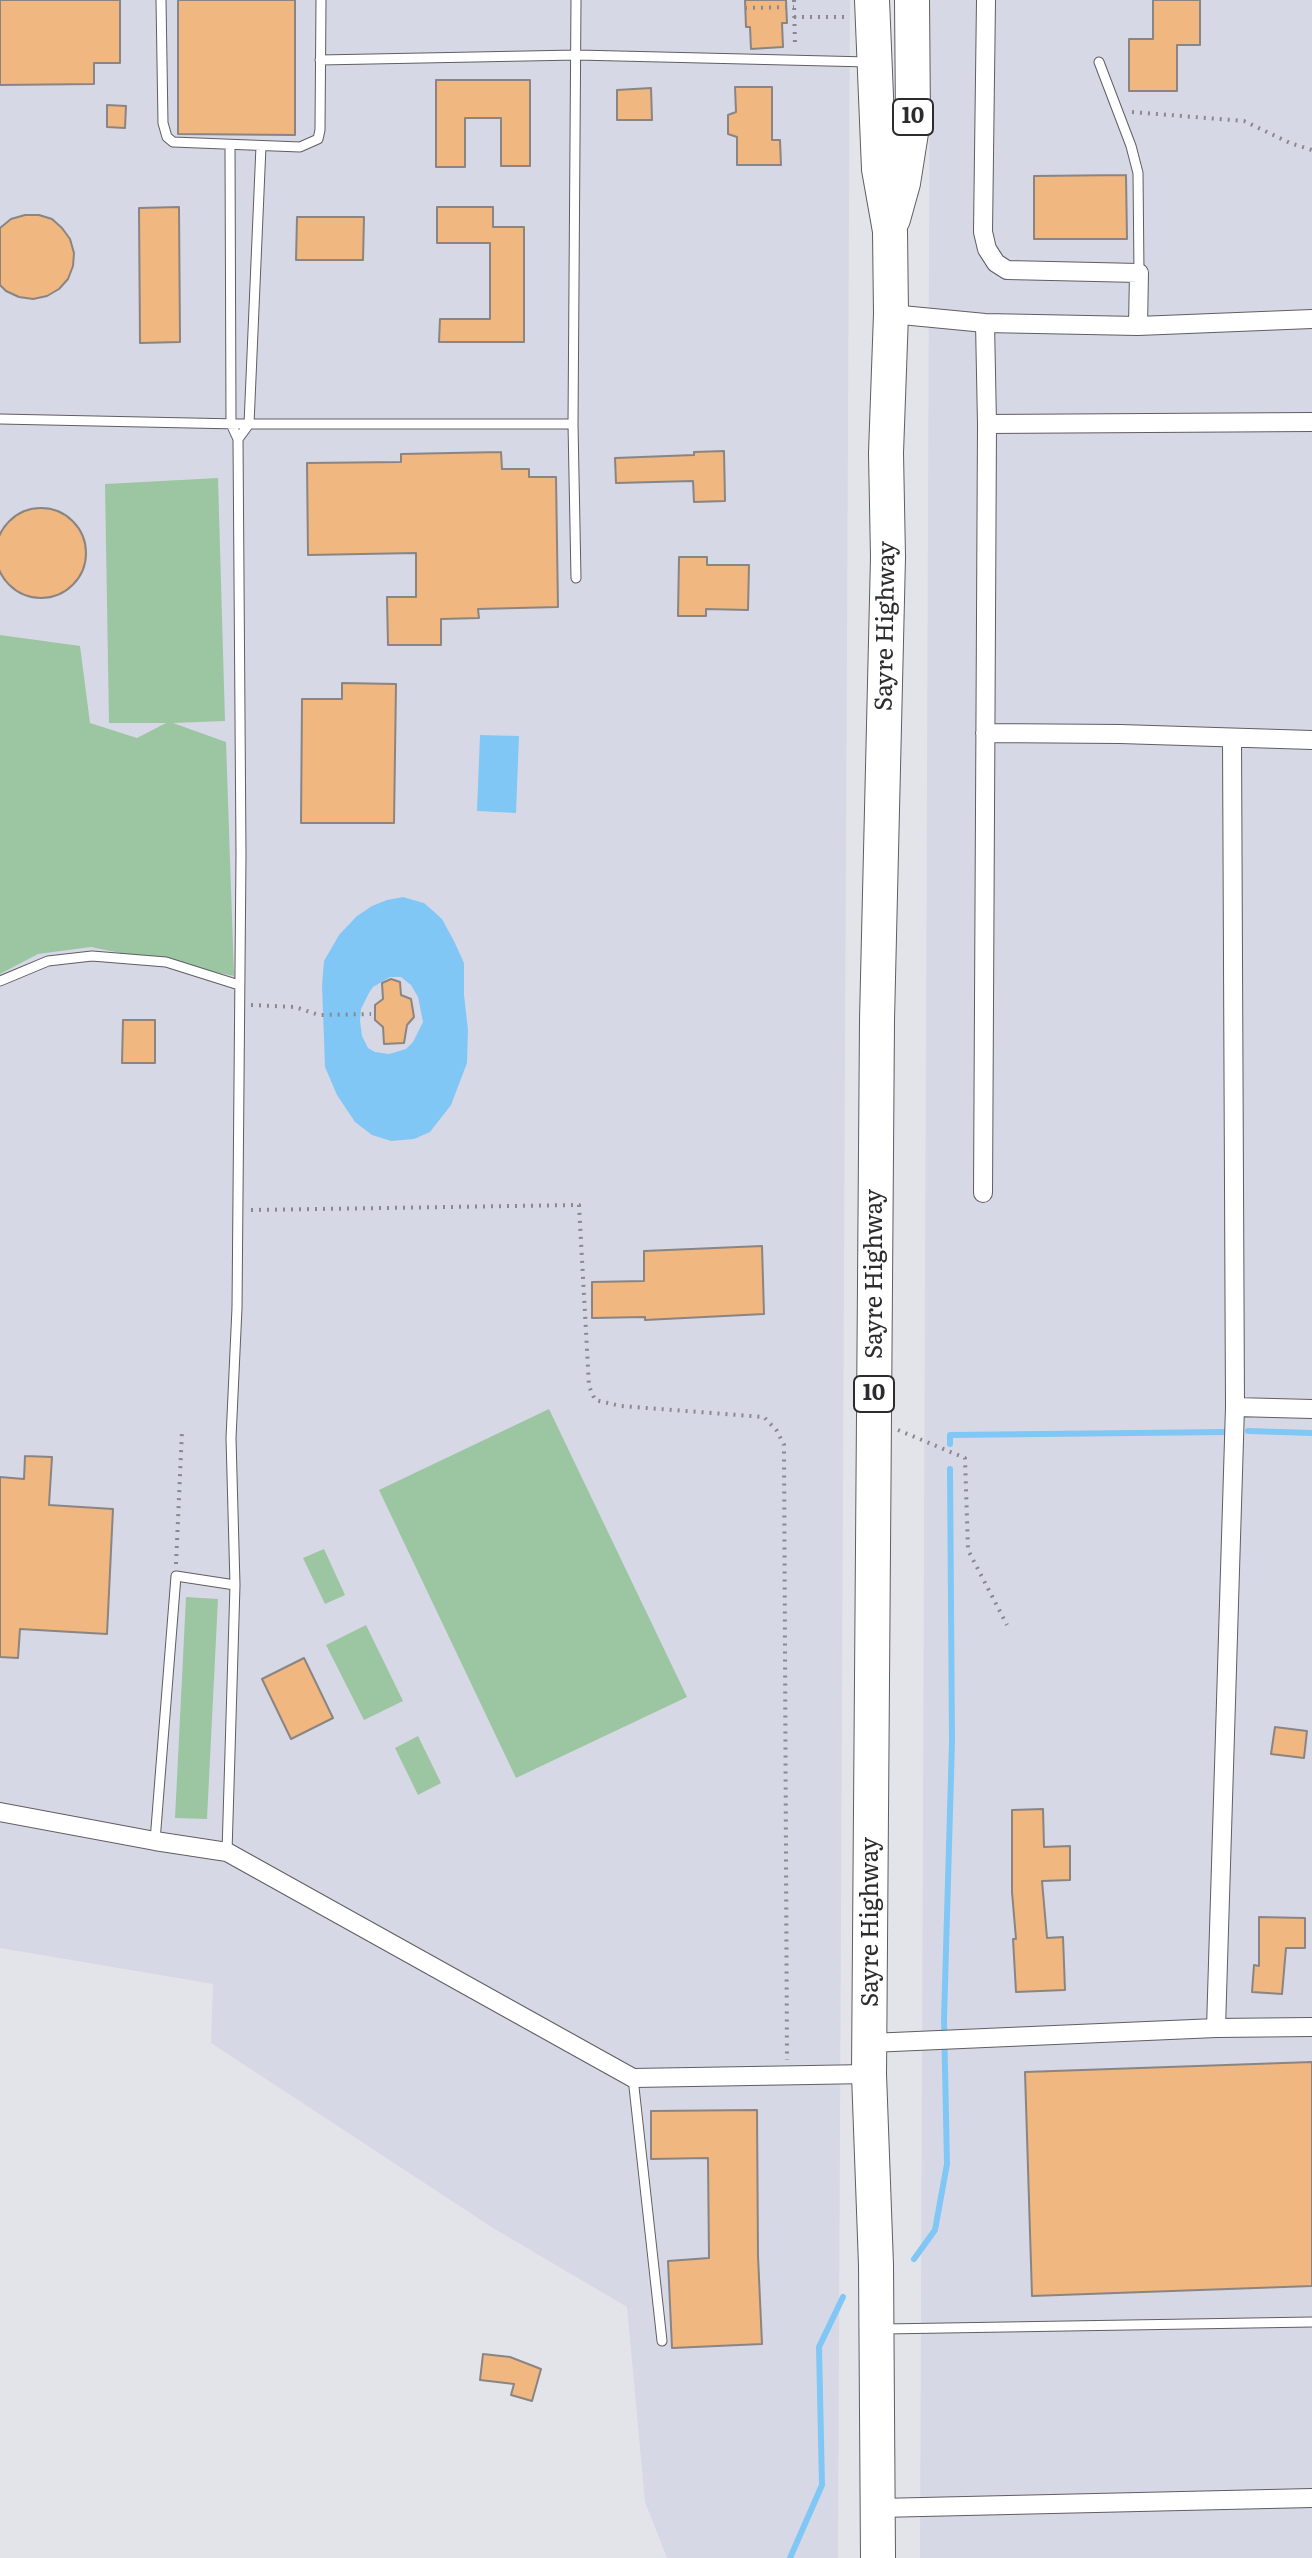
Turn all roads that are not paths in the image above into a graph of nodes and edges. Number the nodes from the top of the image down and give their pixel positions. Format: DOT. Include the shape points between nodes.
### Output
graph roads {
  1 [pos="161,0"];
  2 [pos="321,0"];
  3 [pos="576,0"];
  4 [pos="912,0"];
  5 [pos="986,0"];
  6 [pos="872,8"];
  7 [pos="577,55"];
  8 [pos="320,60"];
  9 [pos="1099,62"];
  10 [pos="874,75"];
  11 [pos="913,89"];
  12 [pos="230,146"];
  13 [pos="261,146"];
  14 [pos="890,231"];
  15 [pos="1139,273"];
  16 [pos="891,314"];
  17 [pos="1312,319"];
  18 [pos="985,323"];
  19 [pos="1138,326"];
  20 [pos="0,419"];
  21 [pos="1312,422"];
  22 [pos="231,424"];
  23 [pos="249,424"];
  24 [pos="573,424"];
  25 [pos="987,424"];
  26 [pos="238,439"];
  27 [pos="576,578"];
  28 [pos="985,733"];
  29 [pos="1232,738"];
  30 [pos="1312,740"];
  31 [pos="0,981"];
  32 [pos="239,985"];
  33 [pos="983,1193"];
  34 [pos="1235,1407"];
  35 [pos="1312,1409"];
  36 [pos="235,1585"];
  37 [pos="0,1812"];
  38 [pos="155,1841"];
  39 [pos="227,1852"];
  40 [pos="1312,2027"];
  41 [pos="1216,2028"];
  42 [pos="870,2059"];
  43 [pos="633,2078"];
  44 [pos="1312,2322"];
  45 [pos="876,2330"];
  46 [pos="662,2341"];
  47 [pos="1312,2498"];
  48 [pos="879,2508"];
  49 [pos="878,2558"];
  1 -- 12 [label="lane" via="167,137 173,142"];
  2 -- 8 [label="lane"];
  3 -- 7 [label="lane"];
  4 -- 11 [label="highway, Sayre Highway / 10"];
  5 -- 15 [label="street" via="987,249 1007,270"];
  6 -- 10 [label="highway, Sayre Highway / 10"];
  7 -- 8 [label="lane"];
  7 -- 10 [label="lane" via="795,61"];
  7 -- 24 [label="lane"];
  8 -- 13 [label="lane" via="318,139 300,147"];
  9 -- 15 [label="lane" via="1138,173"];
  10 -- 11 [label="highway" via="884,98 896,101"];
  10 -- 14 [label="highway, Sayre Highway / 10" via="879,169"];
  11 -- 14 [label="highway, Sayre Highway / 10" via="903,183"];
  12 -- 13 [label="lane"];
  12 -- 22 [label="lane"];
  13 -- 23 [label="lane"];
  14 -- 16 [label="highway, Sayre Highway / 10"];
  15 -- 19 [label="street"];
  16 -- 18 [label="street"];
  16 -- 42 [label="highway, Sayre Highway / 10" via="878,1004"];
  17 -- 19 [label="street"];
  18 -- 19 [label="street"];
  18 -- 25 [label="street"];
  20 -- 22 [label="lane"];
  21 -- 25 [label="street"];
  22 -- 23 [label="lane"];
  22 -- 26 [label="lane"];
  23 -- 24 [label="lane"];
  23 -- 26 [label="lane"];
  24 -- 27 [label="lane"];
  25 -- 28 [label="street"];
  26 -- 32 [label="lane"];
  28 -- 29 [label="street"];
  28 -- 33 [label="street"];
  29 -- 30 [label="street"];
  29 -- 34 [label="street"];
  31 -- 32 [label="lane" via="48,961 92,956 166,962"];
  32 -- 36 [label="lane" via="231,1438"];
  34 -- 35 [label="street"];
  34 -- 41 [label="street"];
  36 -- 38 [label="lane" via="176,1576"];
  36 -- 39 [label="lane"];
  37 -- 38 [label="street"];
  38 -- 39 [label="street"];
  39 -- 43 [label="street"];
  40 -- 41 [label="street"];
  41 -- 42 [label="street"];
  42 -- 43 [label="street" via="787,2074"];
  42 -- 45 [label="highway, Sayre Highway / 10"];
  43 -- 46 [label="lane"];
  44 -- 45 [label="lane"];
  45 -- 48 [label="highway, Sayre Highway / 10"];
  47 -- 48 [label="street"];
  48 -- 49 [label="highway, Sayre Highway / 10"];
}
